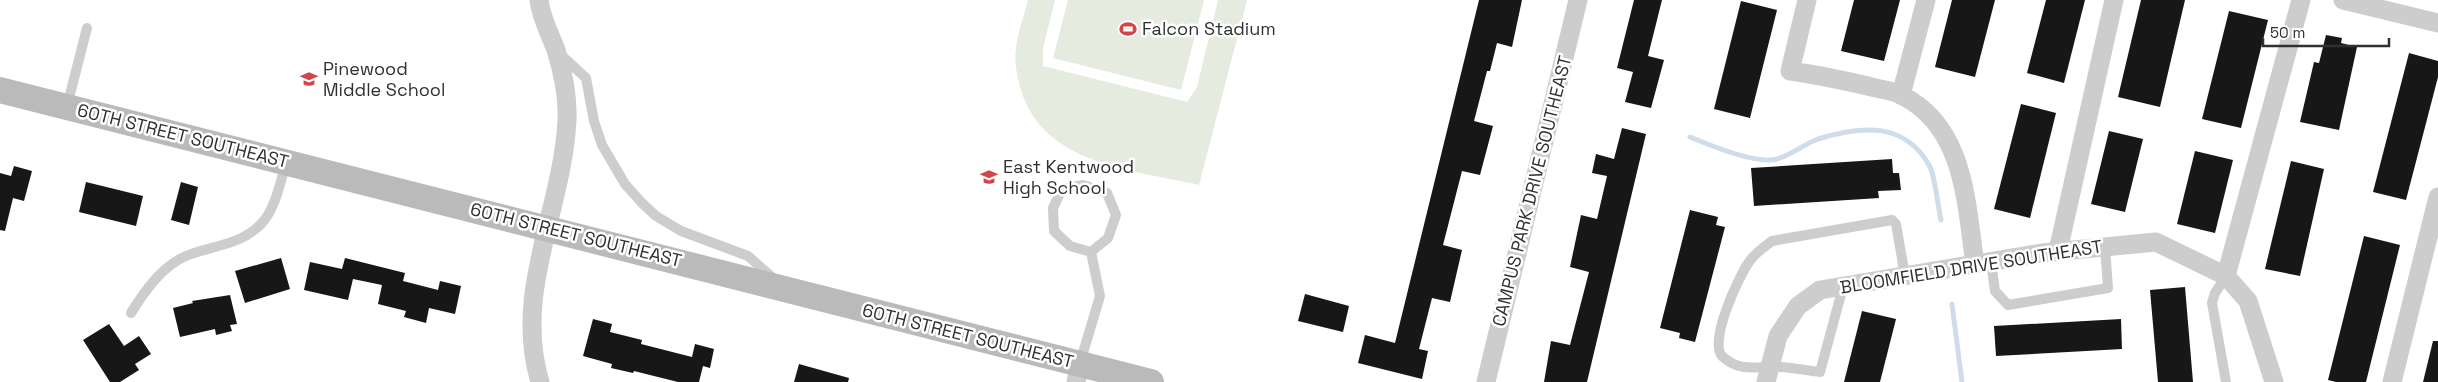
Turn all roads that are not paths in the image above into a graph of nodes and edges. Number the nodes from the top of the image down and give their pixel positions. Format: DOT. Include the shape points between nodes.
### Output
graph roads {
  1 [pos="540,0"];
  2 [pos="1578,0"];
  3 [pos="1807,0"];
  4 [pos="1926,0"];
  5 [pos="2114,0"];
  6 [pos="2301,0"];
  7 [pos="2343,0"];
  8 [pos="2438,23"];
  9 [pos="87,28"];
  10 [pos="556,50"];
  11 [pos="0,90"];
  12 [pos="1901,95"];
  13 [pos="67,107"];
  14 [pos="287,162"];
  15 [pos="2438,197"];
  16 [pos="549,228"];
  17 [pos="2105,246"];
  18 [pos="2058,251"];
  19 [pos="1091,252"];
  20 [pos="1983,263"];
  21 [pos="1905,276"];
  22 [pos="2226,276"];
  23 [pos="1844,286"];
  24 [pos="785,289"];
  25 [pos="131,313"];
  26 [pos="1078,373"];
  27 [pos="1768,374"];
  28 [pos="540,382"];
  29 [pos="1151,382"];
  30 [pos="1486,382"];
  31 [pos="2226,382"];
  32 [pos="2274,382"];
  33 [pos="2392,382"];
  1 -- 10 [label="street"];
  2 -- 30 [label="street, CAMPUS PARK DRIVE SOUTHEAST"];
  3 -- 12 [label="street" via="1790,71"];
  4 -- 12 [label="street"];
  5 -- 18 [label="street"];
  6 -- 22 [label="street"];
  7 -- 8 [label="street"];
  9 -- 13 [label="lane"];
  10 -- 16 [label="street" via="567,120"];
  10 -- 24 [label="lane" via="586,78 602,145 625,184 642,203 681,231 748,256"];
  11 -- 13 [label="main road, 60TH STREET SOUTHEAST"];
  12 -- 20 [label="street" via="1931,115 1952,146"];
  13 -- 14 [label="main road, 60TH STREET SOUTHEAST"];
  14 -- 16 [label="main road, 60TH STREET SOUTHEAST"];
  14 -- 25 [label="lane" via="273,204 262,222 242,240 184,257 160,274"];
  15 -- 33 [label="street"];
  16 -- 24 [label="main road, 60TH STREET SOUTHEAST"];
  16 -- 28 [label="street" via="533,287 531,322 534,362"];
  17 -- 18 [label="street, BLOOMFIELD DRIVE SOUTHEAST"];
  17 -- 20 [label="lane" via="2108,288 2008,305 1995,291"];
  17 -- 22 [label="street, BLOOMFIELD DRIVE SOUTHEAST" via="2156,242"];
  18 -- 20 [label="street, BLOOMFIELD DRIVE SOUTHEAST"];
  19 -- 19 [label="lane" via="1070,246 1054,231 1054,208 1062,189 1083,185 1107,193 1116,215 1108,238"];
  19 -- 26 [label="lane" via="1100,296"];
  20 -- 21 [label="street, BLOOMFIELD DRIVE SOUTHEAST"];
  21 -- 23 [label="street, BLOOMFIELD DRIVE SOUTHEAST"];
  21 -- 27 [label="lane" via="1896,224 1892,220 1772,241 1747,264 1717,338 1718,351 1731,363"];
  22 -- 31 [label="lane" via="2212,303"];
  22 -- 32 [label="street, BLOOMFIELD DRIVE SOUTHEAST" via="2248,301"];
  23 -- 27 [label="street, BLOOMFIELD DRIVE SOUTHEAST" via="1820,290 1798,306 1778,336"];
  23 -- 27 [label="lane" via="1820,372"];
  24 -- 26 [label="main road, 60TH STREET SOUTHEAST"];
  26 -- 29 [label="main road, 60TH STREET SOUTHEAST"];
}
